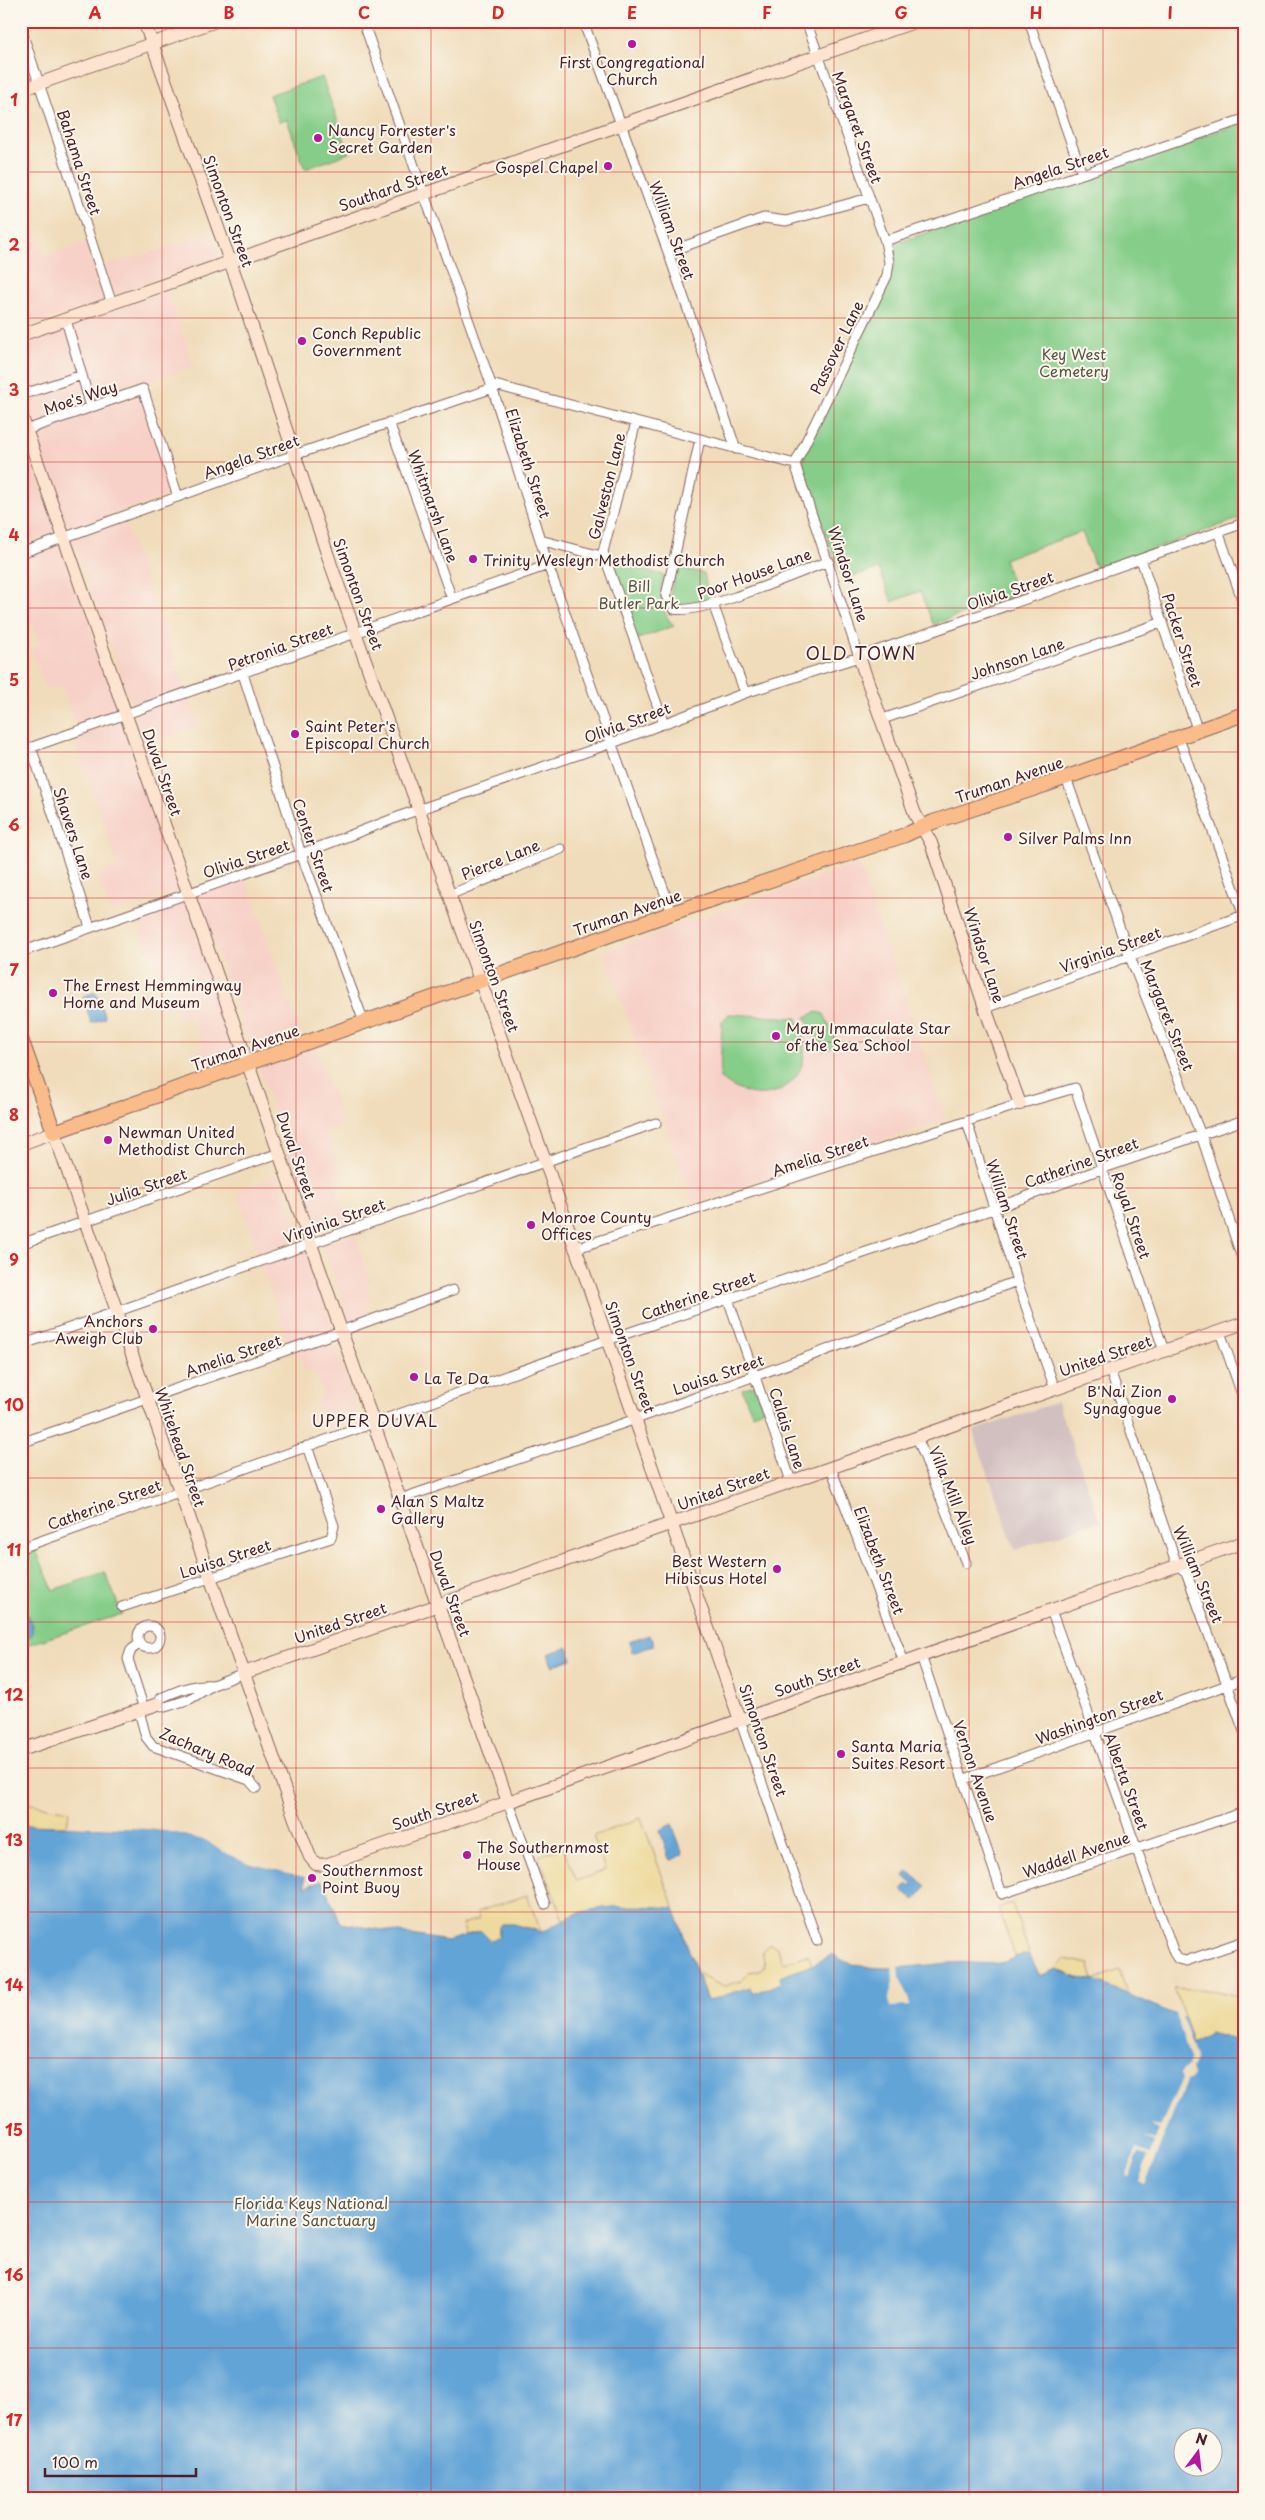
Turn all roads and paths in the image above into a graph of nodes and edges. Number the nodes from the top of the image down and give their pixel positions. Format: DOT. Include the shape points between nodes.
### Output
graph roads {
  1 [pos="144,21"];
  2 [pos="216,21"];
  3 [pos="363,21"];
  4 [pos="583,21"];
  5 [pos="806,21"];
  6 [pos="917,21"];
  7 [pos="1029,21"];
  8 [pos="21,29"];
  9 [pos="152,45"];
  10 [pos="818,56"];
  11 [pos="40,84"];
  12 [pos="21,90"];
  13 [pos="1244,119"];
  14 [pos="620,126"];
  15 [pos="1082,174"];
  16 [pos="423,193"];
  17 [pos="869,198"];
  18 [pos="885,241"];
  19 [pos="668,252"];
  20 [pos="230,262"];
  21 [pos="112,304"];
  22 [pos="66,320"];
  23 [pos="21,335"];
  24 [pos="82,375"];
  25 [pos="490,386"];
  26 [pos="21,395"];
  27 [pos="91,407"];
  28 [pos="21,415"];
  29 [pos="389,422"];
  30 [pos="636,422"];
  31 [pos="26,430"];
  32 [pos="700,438"];
  33 [pos="736,449"];
  34 [pos="294,455"];
  35 [pos="795,464"];
  36 [pos="178,497"];
  37 [pos="1244,523"];
  38 [pos="1218,532"];
  39 [pos="65,538"];
  40 [pos="540,540"];
  41 [pos="21,553"];
  42 [pos="605,557"];
  43 [pos="1141,559"];
  44 [pos="829,561"];
  45 [pos="548,565"];
  46 [pos="452,599"];
  47 [pos="713,604"];
  48 [pos="1244,605"];
  49 [pos="1163,622"];
  50 [pos="356,634"];
  51 [pos="858,656"];
  52 [pos="243,674"];
  53 [pos="745,693"];
  54 [pos="1244,714"];
  55 [pos="126,715"];
  56 [pos="880,720"];
  57 [pos="664,724"];
  58 [pos="1197,730"];
  59 [pos="1178,736"];
  60 [pos="612,743"];
  61 [pos="31,747"];
  62 [pos="21,751"];
  63 [pos="1066,778"];
  64 [pos="419,809"];
  65 [pos="923,828"];
  66 [pos="561,850"];
  67 [pos="301,854"];
  68 [pos="188,893"];
  69 [pos="448,895"];
  70 [pos="672,913"];
  71 [pos="1244,916"];
  72 [pos="90,927"];
  73 [pos="21,952"];
  74 [pos="1130,957"];
  75 [pos="480,981"];
  76 [pos="985,1008"];
  77 [pos="364,1022"];
  78 [pos="21,1039"];
  79 [pos="248,1063"];
  80 [pos="1075,1088"];
  81 [pos="1020,1104"];
  82 [pos="1244,1120"];
  83 [pos="656,1122"];
  84 [pos="967,1122"];
  85 [pos="54,1132"];
  86 [pos="1201,1135"];
  87 [pos="21,1144"];
  88 [pos="280,1153"];
  89 [pos="545,1161"];
  90 [pos="1101,1169"];
  91 [pos="993,1209"];
  92 [pos="85,1222"];
  93 [pos="310,1243"];
  94 [pos="21,1244"];
  95 [pos="574,1250"];
  96 [pos="1244,1264"];
  97 [pos="1017,1281"];
  98 [pos="454,1290"];
  99 [pos="728,1299"];
  100 [pos="115,1312"];
  101 [pos="1244,1323"];
  102 [pos="342,1331"];
  103 [pos="1220,1332"];
  104 [pos="608,1341"];
  105 [pos="21,1345"];
  106 [pos="1164,1351"];
  107 [pos="1110,1370"];
  108 [pos="756,1376"];
  109 [pos="1055,1389"];
  110 [pos="148,1399"];
  111 [pos="1244,1400"];
  112 [pos="636,1419"];
  113 [pos="374,1423"];
  114 [pos="917,1438"];
  115 [pos="21,1443"];
  116 [pos="307,1446"];
  117 [pos="831,1468"];
  118 [pos="791,1481"];
  119 [pos="180,1491"];
  120 [pos="400,1499"];
  121 [pos="673,1524"];
  122 [pos="1244,1542"];
  123 [pos="21,1548"];
  124 [pos="966,1563"];
  125 [pos="1177,1565"];
  126 [pos="209,1577"];
  127 [pos="438,1604"];
  128 [pos="122,1607"];
  129 [pos="1052,1610"];
  130 [pos="139,1644"];
  131 [pos="921,1656"];
  132 [pos="904,1662"];
  133 [pos="244,1673"];
  134 [pos="1244,1680"];
  135 [pos="1228,1685"];
  136 [pos="158,1704"];
  137 [pos="142,1710"];
  138 [pos="740,1720"];
  139 [pos="1095,1731"];
  140 [pos="1244,1731"];
  141 [pos="21,1750"];
  142 [pos="965,1779"];
  143 [pos="256,1788"];
  144 [pos="508,1802"];
  145 [pos="1244,1812"];
  146 [pos="1136,1848"];
  147 [pos="316,1864"];
  148 [pos="1002,1894"];
  149 [pos="545,1904"];
  150 [pos="1244,1940"];
  151 [pos="816,1941"];
  1 -- 9 [label="street, Simonton Street"];
  2 -- 9 [label="street"];
  3 -- 16 [label="street, Elizabeth Street"];
  4 -- 14 [label="street, William Street"];
  5 -- 10 [label="street, Margaret Street"];
  6 -- 10 [label="street, Southard Street"];
  7 -- 15 [label="street"];
  8 -- 11 [label="street, Bahama Street"];
  9 -- 11 [label="street"];
  9 -- 20 [label="street, Simonton Street"];
  10 -- 14 [label="street, Southard Street"];
  10 -- 17 [label="street, Margaret Street"];
  11 -- 12 [label="street"];
  11 -- 21 [label="street, Bahama Street"];
  13 -- 15 [label="street, Angela Street"];
  14 -- 16 [label="street, Southard Street"];
  14 -- 19 [label="street, William Street"];
  15 -- 18 [label="street, Angela Street"];
  16 -- 20 [label="street, Southard Street"];
  16 -- 25 [label="street, Elizabeth Street"];
  17 -- 18 [label="street, Margaret Street"];
  17 -- 19 [label="street" via="786,221 764,218"];
  18 -- 35 [label="street, Passover Lane" via="889,262 887,276"];
  19 -- 33 [label="street, William Street"];
  20 -- 21 [label="street, Southard Street"];
  20 -- 34 [label="street, Simonton Street"];
  21 -- 22 [label="street, Southard Street"];
  22 -- 23 [label="street, Southard Street"];
  22 -- 24 [label="street"];
  24 -- 26 [label="street"];
  24 -- 27 [label="street"];
  25 -- 29 [label="street, Angela Street"];
  25 -- 30 [label="street"];
  25 -- 40 [label="street, Elizabeth Street"];
  27 -- 31 [label="street, Moe's Way"];
  27 -- 36 [label="street, Moe's Way" via="143,389"];
  28 -- 31 [label="street, Duval Street"];
  29 -- 34 [label="street, Angela Street"];
  29 -- 46 [label="street, Whitmarsh Lane"];
  30 -- 32 [label="street"];
  30 -- 42 [label="street, Galveston Lane"];
  31 -- 39 [label="street, Duval Street"];
  32 -- 33 [label="street"];
  32 -- 47 [label="street, Poor House Lane" via="666,596 674,609 684,611"];
  33 -- 35 [label="street"];
  34 -- 36 [label="street, Angela Street"];
  34 -- 50 [label="street, Simonton Street"];
  35 -- 44 [label="street, Windsor Lane"];
  36 -- 39 [label="street, Angela Street"];
  37 -- 38 [label="street, Olivia Street"];
  38 -- 43 [label="street, Olivia Street"];
  38 -- 48 [label="street"];
  39 -- 41 [label="street, Angela Street"];
  39 -- 55 [label="street, Duval Street"];
  40 -- 42 [label="street, Galveston Lane"];
  40 -- 45 [label="street, Elizabeth Street"];
  42 -- 57 [label="street, Galveston Lane"];
  43 -- 49 [label="street, Packer Street"];
  43 -- 51 [label="street, Olivia Street"];
  44 -- 47 [label="street, Poor House Lane"];
  44 -- 51 [label="street, Windsor Lane"];
  45 -- 46 [label="street, Petronia Street"];
  45 -- 60 [label="street, Elizabeth Street"];
  46 -- 50 [label="street, Petronia Street"];
  47 -- 53 [label="street"];
  49 -- 56 [label="street, Johnson Lane"];
  49 -- 58 [label="street, Packer Street"];
  50 -- 52 [label="street, Petronia Street"];
  50 -- 64 [label="street, Simonton Street"];
  51 -- 53 [label="street, Olivia Street"];
  51 -- 56 [label="street, Windsor Lane"];
  52 -- 55 [label="street, Petronia Street"];
  52 -- 67 [label="street, Center Street"];
  53 -- 57 [label="street, Olivia Street"];
  54 -- 58 [label="main road, Truman Avenue"];
  55 -- 61 [label="street, Petronia Street"];
  55 -- 68 [label="street, Duval Street"];
  56 -- 65 [label="street, Windsor Lane"];
  57 -- 60 [label="street, Olivia Street"];
  58 -- 59 [label="main road, Truman Avenue"];
  59 -- 63 [label="main road, Truman Avenue"];
  59 -- 71 [label="street"];
  60 -- 64 [label="street, Olivia Street"];
  60 -- 70 [label="street, Elizabeth Street"];
  61 -- 62 [label="street, Petronia Street"];
  61 -- 72 [label="street, Shavers Lane"];
  63 -- 65 [label="main road, Truman Avenue"];
  63 -- 74 [label="street, Margaret Street"];
  64 -- 67 [label="street, Olivia Street"];
  64 -- 69 [label="street, Simonton Street"];
  65 -- 70 [label="main road, Truman Avenue"];
  65 -- 76 [label="street, Windsor Lane"];
  66 -- 69 [label="street, Pierce Lane"];
  67 -- 68 [label="street, Olivia Street"];
  67 -- 77 [label="street, Center Street"];
  68 -- 72 [label="street, Olivia Street"];
  68 -- 79 [label="street, Duval Street"];
  69 -- 75 [label="street, Simonton Street"];
  70 -- 75 [label="main road, Truman Avenue"];
  71 -- 74 [label="street, Virginia Street"];
  72 -- 73 [label="street, Olivia Street"];
  74 -- 76 [label="street, Virginia Street"];
  74 -- 86 [label="street, Margaret Street"];
  75 -- 77 [label="main road, Truman Avenue"];
  75 -- 89 [label="street, Simonton Street"];
  76 -- 81 [label="street, Windsor Lane"];
  77 -- 79 [label="main road, Truman Avenue"];
  78 -- 85 [label="main road, Whitehead Street"];
  79 -- 85 [label="main road, Truman Avenue"];
  79 -- 88 [label="street, Duval Street"];
  80 -- 81 [label="street, Amelia Street"];
  80 -- 90 [label="street, Royal Street"];
  81 -- 84 [label="street, Amelia Street"];
  82 -- 86 [label="street, Catherine Street"];
  83 -- 89 [label="street, Virginia Street"];
  84 -- 91 [label="street, William Street"];
  84 -- 95 [label="street, Amelia Street"];
  85 -- 87 [label="street, Truman Avenue"];
  85 -- 92 [label="street, Whitehead Street"];
  86 -- 90 [label="street, Catherine Street"];
  86 -- 96 [label="street, Margaret Street"];
  88 -- 92 [label="street, Julia Street"];
  88 -- 93 [label="street, Duval Street"];
  89 -- 93 [label="street, Virginia Street"];
  89 -- 95 [label="street, Simonton Street"];
  90 -- 91 [label="street, Catherine Street"];
  90 -- 106 [label="street, Royal Street"];
  91 -- 97 [label="street, William Street"];
  91 -- 99 [label="street, Catherine Street"];
  92 -- 94 [label="street, Julia Street"];
  92 -- 100 [label="street, Whitehead Street"];
  93 -- 100 [label="street, Virginia Street"];
  93 -- 102 [label="street, Duval Street"];
  95 -- 104 [label="street, Simonton Street"];
  97 -- 108 [label="street, Louisa Street"];
  97 -- 109 [label="street, William Street"];
  98 -- 102 [label="street, Amelia Street"];
  99 -- 104 [label="street, Catherine Street"];
  99 -- 108 [label="street, Calais Lane"];
  100 -- 105 [label="street, Virginia Street"];
  100 -- 110 [label="street, Whitehead Street"];
  101 -- 103 [label="street, United Street"];
  102 -- 110 [label="street, Amelia Street"];
  102 -- 113 [label="street, Duval Street"];
  103 -- 106 [label="street, United Street"];
  103 -- 111 [label="street"];
  104 -- 112 [label="street, Simonton Street"];
  104 -- 113 [label="street, Catherine Street"];
  106 -- 107 [label="street, United Street"];
  107 -- 109 [label="street, United Street"];
  107 -- 125 [label="street, William Street"];
  108 -- 112 [label="street, Louisa Street"];
  108 -- 118 [label="street, Calais Lane"];
  109 -- 114 [label="street, United Street"];
  110 -- 115 [label="street, Amelia Street"];
  110 -- 119 [label="street, Whitehead Street"];
  112 -- 120 [label="street, Louisa Street"];
  112 -- 121 [label="street, Simonton Street"];
  113 -- 116 [label="street, Catherine Street"];
  113 -- 120 [label="street, Duval Street"];
  114 -- 117 [label="street, United Street"];
  114 -- 124 [label="street, Villa Mill Alley"];
  116 -- 119 [label="street, Catherine Street"];
  116 -- 126 [label="street, Louisa Street" via="334,1533 330,1538"];
  117 -- 118 [label="street, United Street"];
  117 -- 132 [label="street, Elizabeth Street"];
  118 -- 121 [label="street, United Street"];
  119 -- 123 [label="street, Catherine Street"];
  119 -- 126 [label="street, Whitehead Street"];
  120 -- 127 [label="street, Duval Street"];
  121 -- 127 [label="street, United Street"];
  121 -- 138 [label="street, Simonton Street"];
  122 -- 125 [label="street, South Street"];
  125 -- 129 [label="street, South Street"];
  125 -- 135 [label="street, William Street" via="1186,1572"];
  126 -- 128 [label="street, Louisa Street"];
  126 -- 133 [label="street, Whitehead Street"];
  127 -- 133 [label="street, United Street"];
  127 -- 144 [label="street, Duval Street"];
  129 -- 131 [label="street, South Street"];
  129 -- 139 [label="street, Alberta Street"];
  130 -- 137 [label="street, Zachary Road" via="131,1650 128,1659"];
  131 -- 132 [label="street, South Street"];
  131 -- 142 [label="street, Vernon Avenue"];
  132 -- 138 [label="street, South Street"];
  133 -- 136 [label="street, United Street" via="213,1685 190,1699 165,1707"];
  133 -- 147 [label="street, Whitehead Street" via="295,1819"];
  134 -- 135 [label="street, Washington Street"];
  135 -- 139 [label="street, Washington Street"];
  135 -- 140 [label="street, William Street"];
  136 -- 137 [label="street, United Street"];
  137 -- 141 [label="street, United Street"];
  137 -- 143 [label="street, Zachary Road" via="146,1738 153,1746 249,1780"];
  138 -- 144 [label="street, South Street"];
  138 -- 151 [label="street, Simonton Street"];
  139 -- 142 [label="street, Washington Street"];
  139 -- 146 [label="street, Alberta Street"];
  142 -- 148 [label="street, Vernon Avenue"];
  144 -- 147 [label="street, South Street" via="325,1865"];
  144 -- 149 [label="street, Duval Street"];
  145 -- 146 [label="street, Waddell Avenue"];
  146 -- 148 [label="street, Waddell Avenue"];
  146 -- 150 [label="street, Alberta Street" via="1178,1959 1186,1961"];
}
